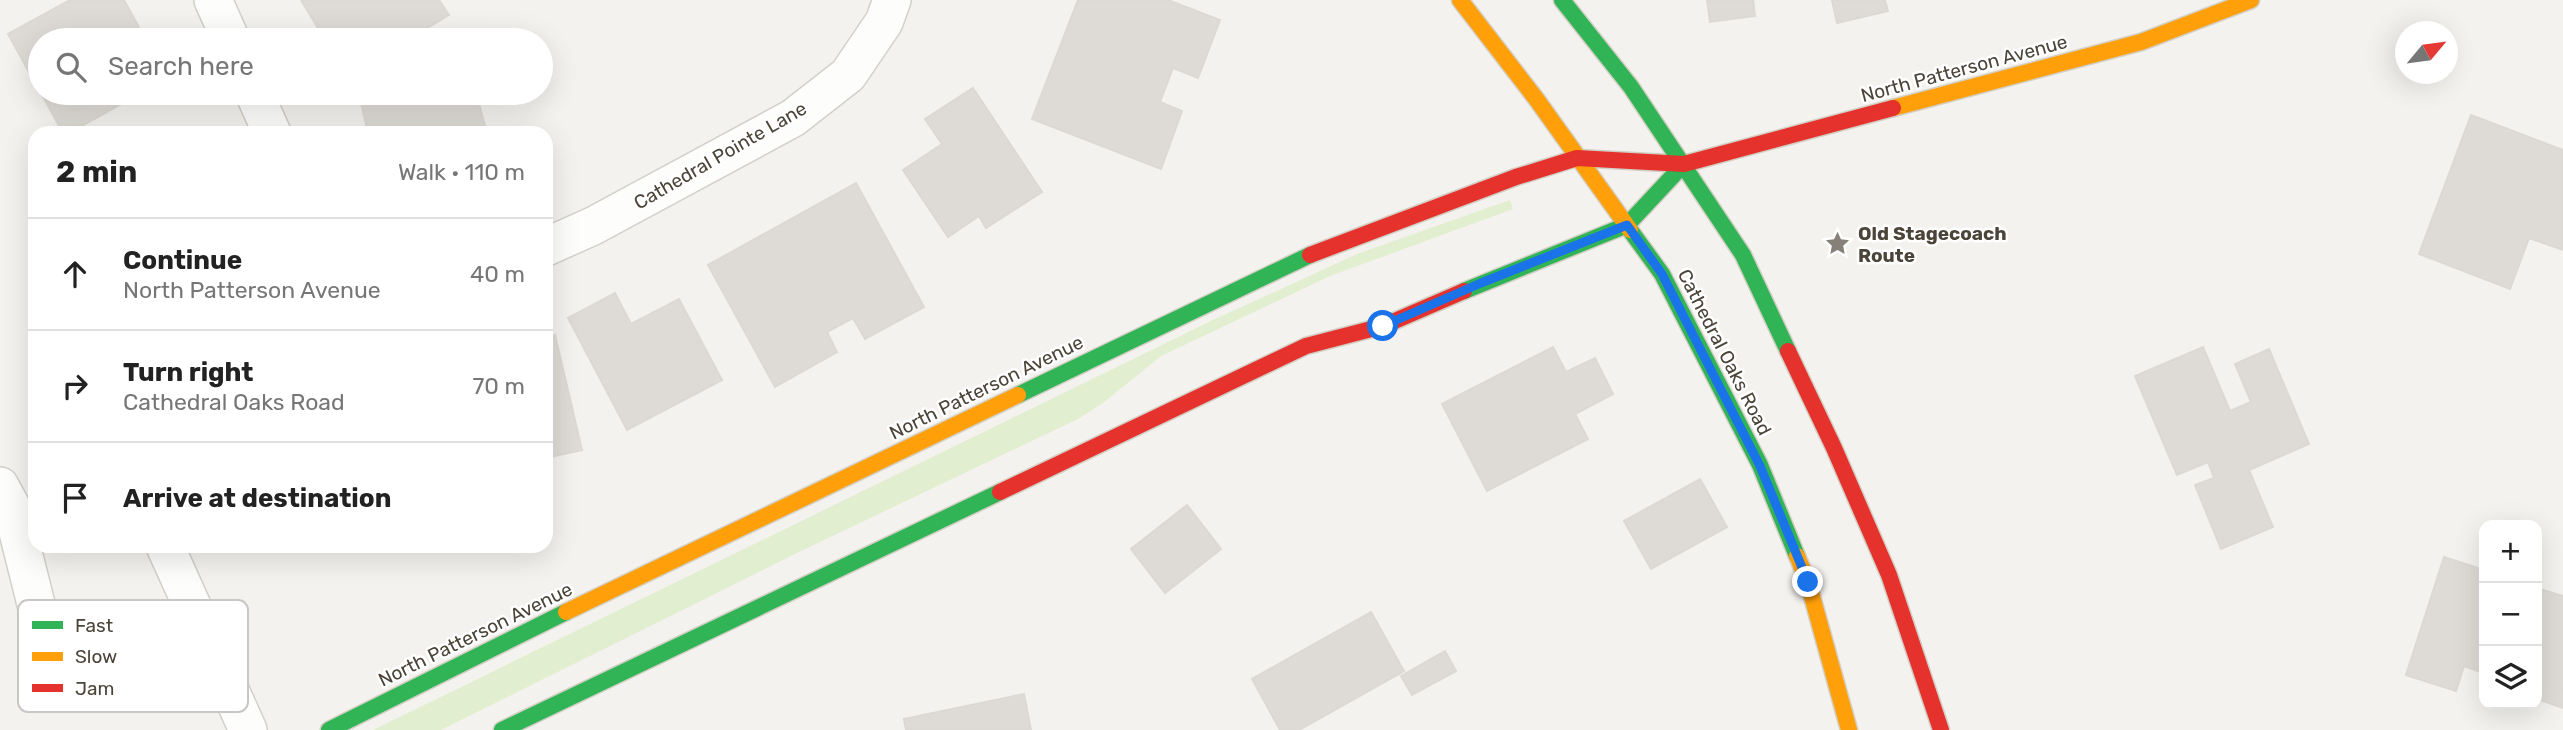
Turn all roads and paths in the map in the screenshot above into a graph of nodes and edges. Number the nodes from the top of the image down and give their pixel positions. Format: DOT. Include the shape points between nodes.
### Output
graph roads {
  1 [pos="213,0"];
  2 [pos="892,0"];
  3 [pos="1460,0"];
  4 [pos="1562,0"];
  5 [pos="2251,0"];
  6 [pos="226,28"];
  7 [pos="259,105"];
  8 [pos="269,126"];
  9 [pos="1577,158"];
  10 [pos="1684,164"];
  11 [pos="1627,225"];
  12 [pos="553,244"];
  13 [pos="0,486"];
  14 [pos="168,553"];
  15 [pos="35,600"];
  16 [pos="189,600"];
  17 [pos="240,712"];
  18 [pos="248,730"];
  19 [pos="328,730"];
  20 [pos="502,730"];
  21 [pos="1849,730"];
  22 [pos="1941,730"];
  1 -- 6 [label="street"];
  2 -- 12 [label="street, Cathedral Pointe Lane" via="884,22 848,75 793,118"];
  3 -- 9 [label="main road, Cathedral Oaks Road"];
  4 -- 10 [label="main road"];
  5 -- 10 [label="main road, North Patterson Avenue" via="2141,42"];
  7 -- 8 [label="street"];
  9 -- 10 [label="main road, North Patterson Avenue"];
  9 -- 11 [label="main road, Cathedral Oaks Road"];
  9 -- 19 [label="main road, North Patterson Avenue" via="1303,257"];
  10 -- 11 [label="main road"];
  10 -- 22 [label="main road" via="1743,255 1835,448 1889,575"];
  11 -- 20 [label="main road" via="1383,326 1306,346"];
  11 -- 21 [label="main road, Cathedral Oaks Road" via="1662,274 1760,466 1808,582"];
  13 -- 15 [label="street" via="12,508"];
  14 -- 16 [label="street"];
  17 -- 18 [label="street"];
}
